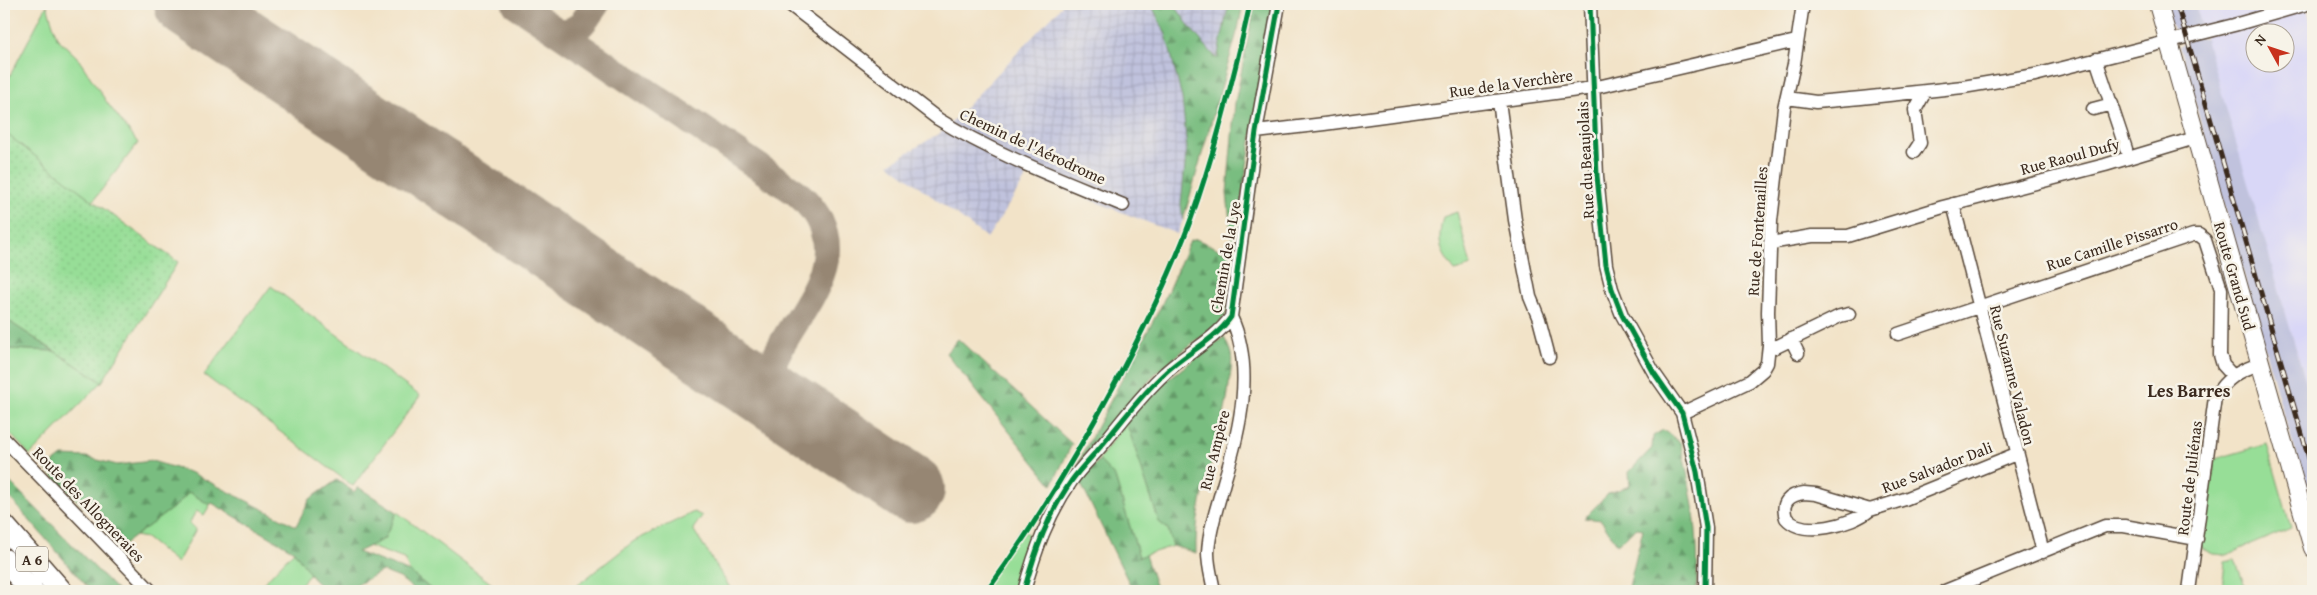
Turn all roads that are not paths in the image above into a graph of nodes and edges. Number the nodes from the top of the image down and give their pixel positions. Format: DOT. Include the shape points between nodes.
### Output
graph roads {
  1 [pos="789,4"];
  2 [pos="1279,4"];
  3 [pos="1590,4"];
  4 [pos="1803,4"];
  5 [pos="2158,4"];
  6 [pos="2307,4"];
  7 [pos="1796,41"];
  8 [pos="2168,42"];
  9 [pos="2096,59"];
  10 [pos="1593,88"];
  11 [pos="1925,92"];
  12 [pos="1787,98"];
  13 [pos="1499,101"];
  14 [pos="2112,104"];
  15 [pos="2093,109"];
  16 [pos="1256,132"];
  17 [pos="2195,138"];
  18 [pos="2126,149"];
  19 [pos="1914,152"];
  20 [pos="1953,204"];
  21 [pos="1123,205"];
  22 [pos="1770,243"];
  23 [pos="1978,306"];
  24 [pos="1848,314"];
  25 [pos="1231,317"];
  26 [pos="1898,334"];
  27 [pos="1791,340"];
  28 [pos="1769,345"];
  29 [pos="1798,353"];
  30 [pos="1550,357"];
  31 [pos="2260,364"];
  32 [pos="2233,376"];
  33 [pos="1682,413"];
  34 [pos="4,439"];
  35 [pos="2016,454"];
  36 [pos="1870,510"];
  37 [pos="4,526"];
  38 [pos="2197,539"];
  39 [pos="2313,548"];
  40 [pos="2043,552"];
  41 [pos="4,560"];
  42 [pos="32,591"];
  43 [pos="61,591"];
  44 [pos="152,591"];
  45 [pos="1024,591"];
  46 [pos="1214,591"];
  47 [pos="1705,591"];
  48 [pos="1945,591"];
  49 [pos="2189,591"];
  1 -- 21 [label="street, Chemin de l'Aérodrome" via="959,132"];
  2 -- 16 [label="street, Chemin de la Lye"];
  3 -- 10 [label="street, Rue du Beaujolais"];
  4 -- 7 [label="street, Rue de Fontenailles"];
  5 -- 8 [label="main road, Route Grand Sud"];
  6 -- 8 [label="street"];
  7 -- 10 [label="street, Rue de la Verchère"];
  7 -- 12 [label="street, Rue de Fontenailles"];
  8 -- 9 [label="street"];
  8 -- 17 [label="main road, Route Grand Sud"];
  9 -- 11 [label="street" via="2035,75"];
  9 -- 14 [label="street"];
  10 -- 13 [label="street, Rue de la Verchère"];
  10 -- 33 [label="street, Rue du Beaujolais" via="1602,233 1612,289 1622,316 1654,373"];
  11 -- 12 [label="street" via="1816,102"];
  11 -- 19 [label="street" via="1915,110 1920,143"];
  12 -- 22 [label="street, Rue de Fontenailles"];
  13 -- 16 [label="street, Rue de la Verchère"];
  13 -- 30 [label="street" via="1515,220 1530,297"];
  14 -- 15 [label="street"];
  14 -- 18 [label="street"];
  16 -- 25 [label="street, Chemin de la Lye"];
  17 -- 20 [label="street, Rue Raoul Dufy"];
  17 -- 31 [label="main road, Route Grand Sud"];
  20 -- 22 [label="street, Rue Raoul Dufy" via="1848,236 1812,236"];
  20 -- 23 [label="street, Rue Suzanne Valadon"];
  22 -- 28 [label="street, Rue de Fontenailles"];
  23 -- 26 [label="street"];
  23 -- 32 [label="street, Rue Camille Pissarro" via="2199,235 2209,248 2221,289 2220,355 2223,365"];
  23 -- 35 [label="street, Rue Suzanne Valadon"];
  24 -- 27 [label="street"];
  25 -- 45 [label="street, Chemin de la Lye" via="1214,336 1159,378 1073,479 1045,525"];
  25 -- 46 [label="street, Rue Ampère" via="1239,332 1244,388 1239,429 1210,536 1208,554"];
  27 -- 28 [label="street" via="1776,347"];
  27 -- 29 [label="street"];
  28 -- 33 [label="street, Rue de Fontenailles" via="1767,362 1758,376 1738,389"];
  31 -- 32 [label="street, Route de Juliénas"];
  31 -- 39 [label="main road, Route Grand Sud"];
  32 -- 38 [label="street, Route de Juliénas" via="2222,384 2215,397"];
  33 -- 47 [label="street, Rue du Beaujolais" via="1697,472 1706,528"];
  34 -- 44 [label="street, Route des Allogneraies"];
  35 -- 36 [label="street, Rue Salvador Dali"];
  35 -- 40 [label="street, Rue Suzanne Valadon"];
  36 -- 36 [label="street, Rue Salvador Dali" via="1851,522 1806,528 1790,524 1784,512 1787,498 1804,492"];
  37 -- 43 [label="highway, A 6"];
  38 -- 40 [label="street" via="2111,525"];
  38 -- 49 [label="street, Route de Juliénas"];
  40 -- 48 [label="street"];
  41 -- 42 [label="highway, A 6"];
}
